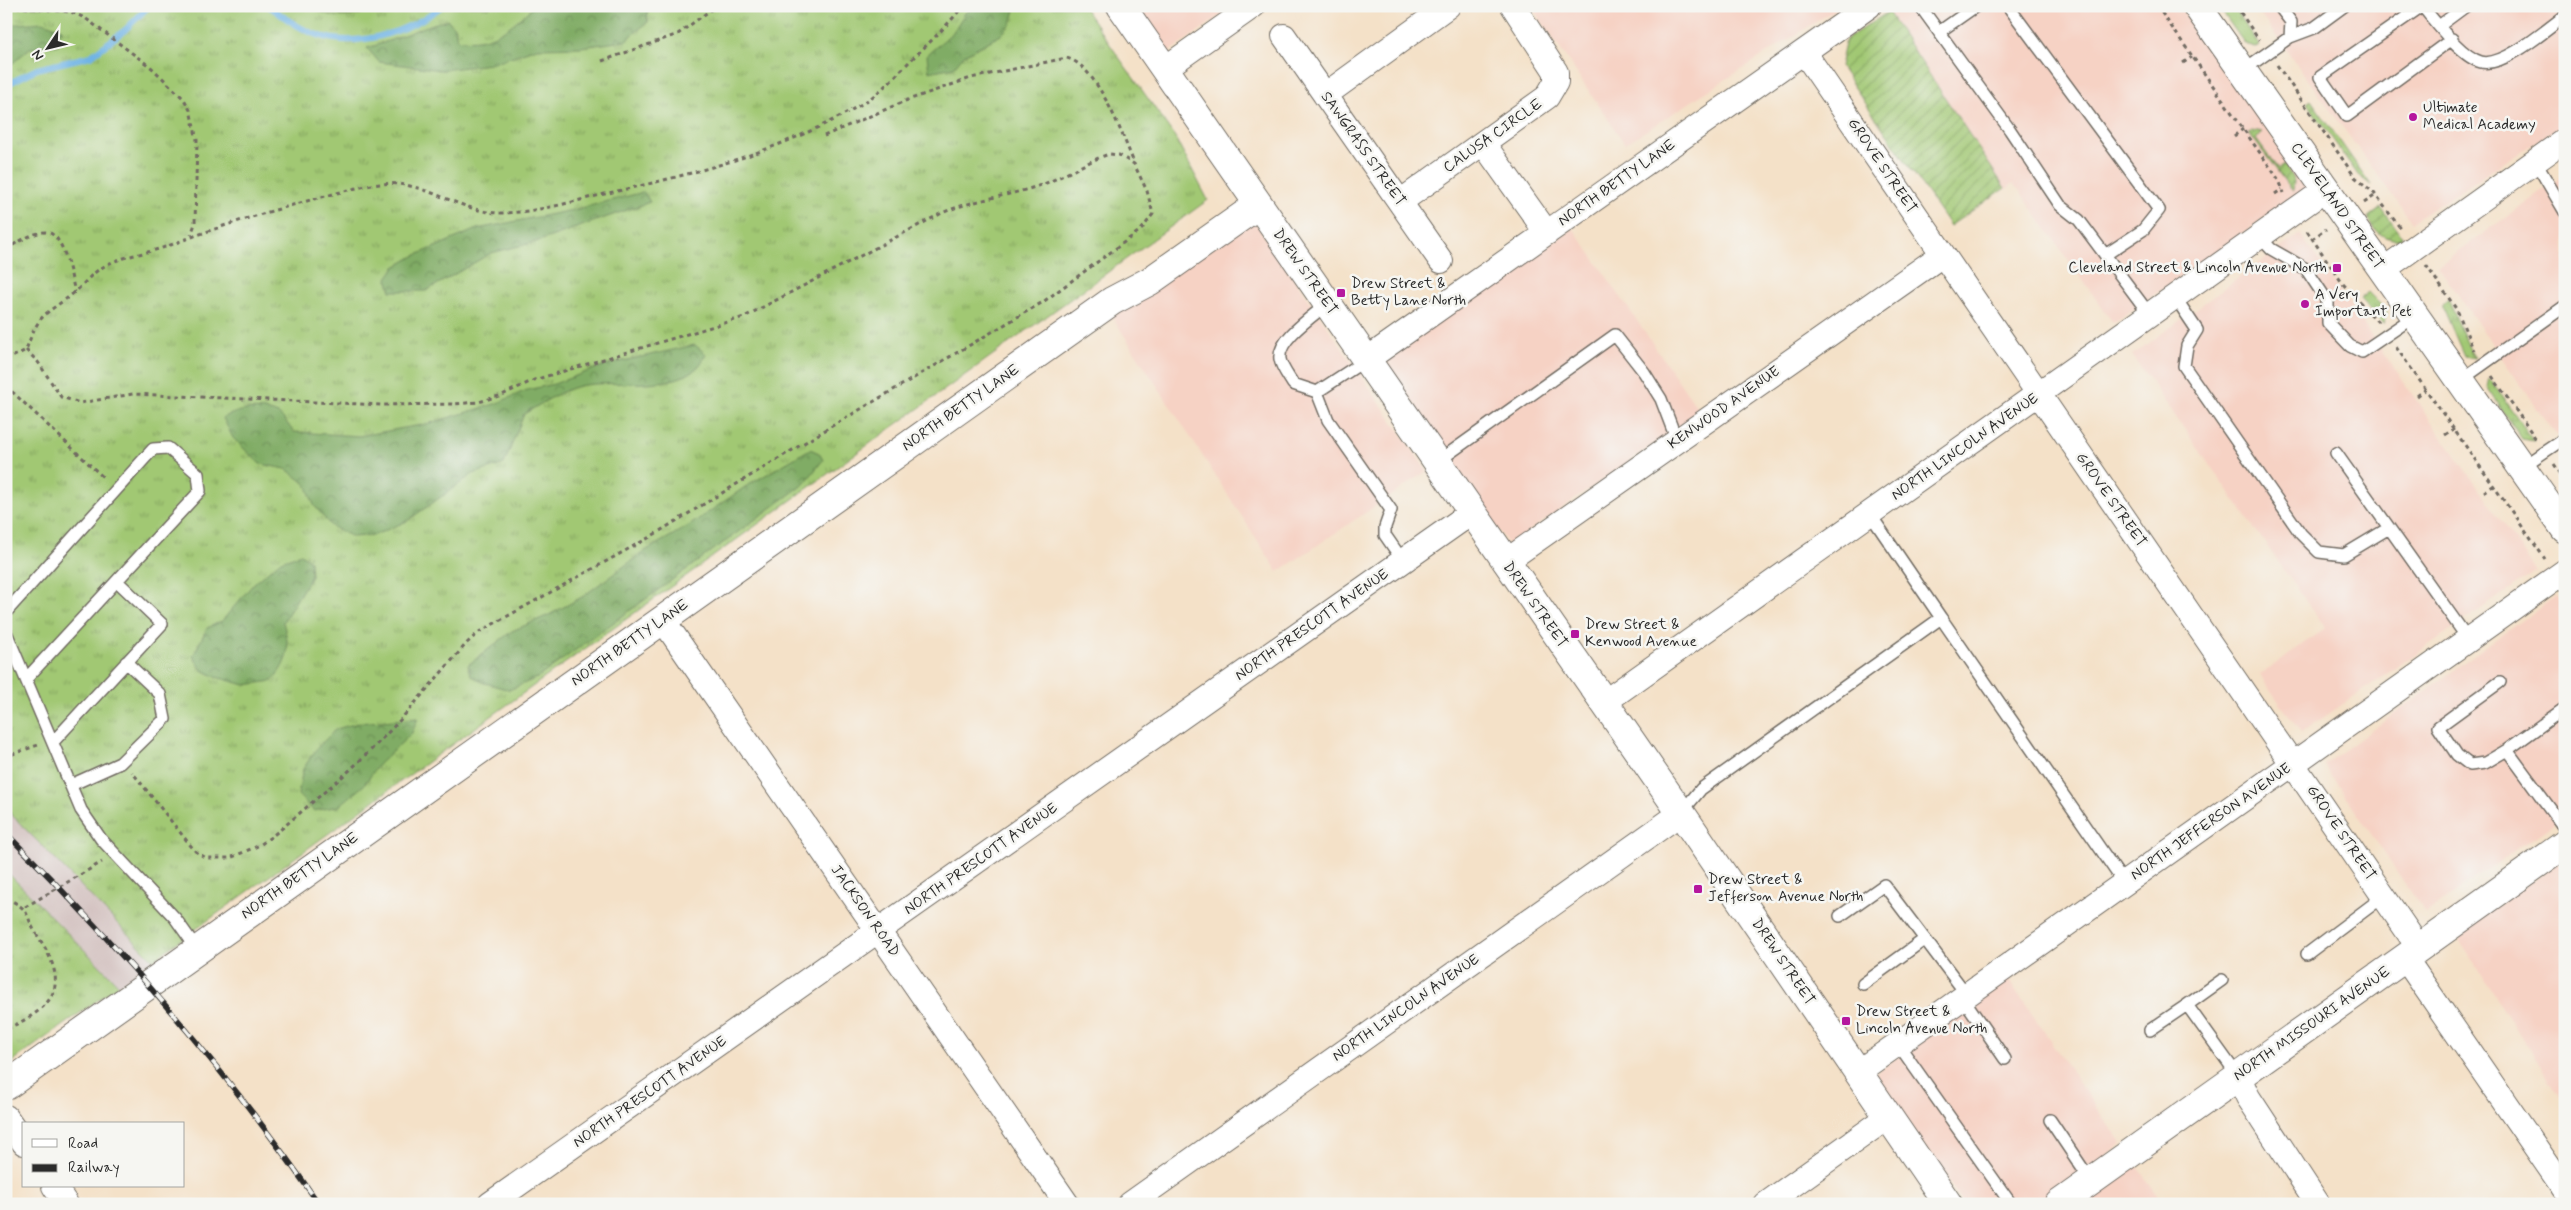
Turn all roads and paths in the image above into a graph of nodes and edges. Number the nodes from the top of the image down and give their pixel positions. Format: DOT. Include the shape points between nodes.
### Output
graph roads {
  1 [pos="8,6"];
  2 [pos="716,6"];
  3 [pos="963,6"];
  4 [pos="1121,6"];
  5 [pos="1253,6"];
  6 [pos="1448,6"];
  7 [pos="1513,6"];
  8 [pos="1920,6"];
  9 [pos="1976,6"];
  10 [pos="2008,6"];
  11 [pos="2157,6"];
  12 [pos="2198,6"];
  13 [pos="2280,6"];
  14 [pos="2344,6"];
  15 [pos="2422,6"];
  16 [pos="2466,6"];
  17 [pos="1868,7"];
  18 [pos="2565,16"];
  19 [pos="2439,26"];
  20 [pos="1939,32"];
  21 [pos="1284,36"];
  22 [pos="2290,37"];
  23 [pos="2452,39"];
  24 [pos="1804,52"];
  25 [pos="2192,57"];
  26 [pos="602,61"];
  27 [pos="2183,63"];
  28 [pos="1164,69"];
  29 [pos="2242,70"];
  30 [pos="1325,95"];
  31 [pos="2244,130"];
  32 [pos="824,136"];
  33 [pos="2234,136"];
  34 [pos="2565,140"];
  35 [pos="1483,143"];
  36 [pos="2535,161"];
  37 [pos="1134,164"];
  38 [pos="2282,189"];
  39 [pos="2325,190"];
  40 [pos="2275,194"];
  41 [pos="1400,202"];
  42 [pos="1258,205"];
  43 [pos="2295,211"];
  44 [pos="2565,212"];
  45 [pos="1547,233"];
  46 [pos="191,235"];
  47 [pos="2260,237"];
  48 [pos="6,249"];
  49 [pos="1942,255"];
  50 [pos="2105,255"];
  51 [pos="1441,262"];
  52 [pos="2383,270"];
  53 [pos="75,292"];
  54 [pos="2175,297"];
  55 [pos="1327,304"];
  56 [pos="2565,306"];
  57 [pos="2150,315"];
  58 [pos="2415,316"];
  59 [pos="2388,335"];
  60 [pos="26,350"];
  61 [pos="6,360"];
  62 [pos="1366,360"];
  63 [pos="2460,380"];
  64 [pos="6,386"];
  65 [pos="2426,390"];
  66 [pos="1317,392"];
  67 [pos="2039,395"];
  68 [pos="2417,396"];
  69 [pos="2454,429"];
  70 [pos="2445,435"];
  71 [pos="2565,438"];
  72 [pos="1677,441"];
  73 [pos="2336,453"];
  74 [pos="1436,462"];
  75 [pos="2522,467"];
  76 [pos="2493,486"];
  77 [pos="117,490"];
  78 [pos="2484,492"];
  79 [pos="1471,513"];
  80 [pos="1870,514"];
  81 [pos="2389,528"];
  82 [pos="2565,529"];
  83 [pos="1403,561"];
  84 [pos="1505,562"];
  85 [pos="2561,574"];
  86 [pos="118,582"];
  87 [pos="6,612"];
  88 [pos="1941,618"];
  89 [pos="663,620"];
  90 [pos="6,632"];
  91 [pos="2468,639"];
  92 [pos="126,662"];
  93 [pos="26,680"];
  94 [pos="2500,682"];
  95 [pos="1603,703"];
  96 [pos="2565,708"];
  97 [pos="53,742"];
  98 [pos="2507,750"];
  99 [pos="6,760"];
  100 [pos="120,763"];
  101 [pos="2294,764"];
  102 [pos="71,784"];
  103 [pos="1681,813"];
  104 [pos="2563,845"];
  105 [pos="114,852"];
  106 [pos="2124,884"];
  107 [pos="2384,896"];
  108 [pos="6,898"];
  109 [pos="25,907"];
  110 [pos="1840,916"];
  111 [pos="879,932"];
  112 [pos="1925,939"];
  113 [pos="198,949"];
  114 [pos="2412,953"];
  115 [pos="2307,954"];
  116 [pos="2222,980"];
  117 [pos="1863,984"];
  118 [pos="1965,996"];
  119 [pos="2187,1005"];
  120 [pos="6,1029"];
  121 [pos="2150,1030"];
  122 [pos="1898,1044"];
  123 [pos="2005,1059"];
  124 [pos="1858,1072"];
  125 [pos="2238,1076"];
  126 [pos="6,1086"];
  127 [pos="1888,1117"];
  128 [pos="6,1118"];
  129 [pos="2050,1120"];
  130 [pos="22,1139"];
  131 [pos="2091,1181"];
  132 [pos="55,1188"];
  133 [pos="2565,1190"];
  134 [pos="66,1204"];
  135 [pos="490,1204"];
  136 [pos="1066,1204"];
  137 [pos="1130,1204"];
  138 [pos="1766,1204"];
  139 [pos="1948,1204"];
  140 [pos="2011,1204"];
  141 [pos="2059,1204"];
  142 [pos="2318,1204"];
  1 -- 46 [label="path" via="71,12 85,18 171,85 190,110 197,140 195,224"];
  2 -- 26 [label="path" via="678,34"];
  3 -- 46 [label="path" via="945,29 887,86 866,101 824,123 721,165 570,202 502,213 481,210 401,184 381,184 263,213"];
  4 -- 28 [label="street, DREW STREET"];
  5 -- 28 [label="street"];
  6 -- 30 [label="street"];
  7 -- 35 [label="street, CALUSA CIRCLE" via="1552,63 1556,82 1548,98"];
  8 -- 20 [label="lane"];
  9 -- 20 [label="lane"];
  10 -- 50 [label="lane" via="2159,210 2143,230"];
  11 -- 25 [label="path"];
  12 -- 29 [label="street, CLEVELAND STREET"];
  13 -- 22 [label="lane" via="2291,22"];
  14 -- 22 [label="lane" via="2314,28"];
  15 -- 19 [label="lane"];
  15 -- 23 [label="lane" via="2320,77 2347,116"];
  16 -- 19 [label="lane"];
  17 -- 24 [label="street, NORTH BETTY LANE"];
  18 -- 23 [label="lane" via="2502,60 2482,62 2465,53"];
  19 -- 23 [label="lane"];
  20 -- 50 [label="lane" via="2060,205 2079,220"];
  21 -- 30 [label="street, SAWGRASS STREET"];
  22 -- 29 [label="lane"];
  24 -- 45 [label="street, NORTH BETTY LANE"];
  24 -- 49 [label="street, GROVE STREET"];
  25 -- 27 [label="path"];
  25 -- 31 [label="path"];
  28 -- 42 [label="street, DREW STREET"];
  29 -- 39 [label="street, CLEVELAND STREET"];
  30 -- 41 [label="street, SAWGRASS STREET"];
  31 -- 33 [label="path"];
  31 -- 38 [label="path"];
  32 -- 37 [label="path" via="905,101 971,78 1066,58 1075,60 1085,69 1096,85"];
  34 -- 36 [label="street"];
  35 -- 41 [label="street, CALUSA CIRCLE"];
  35 -- 45 [label="street"];
  36 -- 44 [label="lane"];
  36 -- 52 [label="street"];
  37 -- 60 [label="path" via="1119,155 1109,154 1052,182 964,203 744,317 534,380 479,402 383,404 133,394 80,403 61,397"];
  37 -- 100 [label="path" via="1152,204 1153,214 1142,230 1043,302 650,537 479,632 350,770 260,845 230,858 206,858 195,851 135,774"];
  38 -- 40 [label="path"];
  38 -- 43 [label="path"];
  39 -- 43 [label="street, NORTH LINCOLN AVENUE"];
  39 -- 52 [label="street, CLEVELAND STREET"];
  41 -- 51 [label="street, SAWGRASS STREET"];
  42 -- 55 [label="street, DREW STREET"];
  42 -- 89 [label="street, NORTH BETTY LANE" via="1150,281 1104,307"];
  43 -- 47 [label="street, NORTH LINCOLN AVENUE"];
  43 -- 59 [label="path" via="2343,284"];
  45 -- 62 [label="street, NORTH BETTY LANE"];
  46 -- 53 [label="path" via="103,267"];
  47 -- 54 [label="street, NORTH LINCOLN AVENUE"];
  47 -- 59 [label="lane" via="2270,249 2306,270 2328,302 2328,323 2350,346 2362,352"];
  48 -- 53 [label="path" via="46,232 56,236"];
  49 -- 67 [label="street, GROVE STREET"];
  49 -- 72 [label="street, KENWOOD AVENUE"];
  50 -- 57 [label="lane"];
  52 -- 58 [label="street, CLEVELAND STREET"];
  53 -- 60 [label="path" via="43,313"];
  54 -- 57 [label="street, NORTH LINCOLN AVENUE"];
  54 -- 81 [label="lane" via="2197,330 2186,346 2184,366 2301,534 2320,552 2344,555"];
  55 -- 62 [label="street, DREW STREET"];
  55 -- 66 [label="lane" via="1280,348 1280,361 1293,384"];
  56 -- 63 [label="lane"];
  57 -- 67 [label="street, NORTH LINCOLN AVENUE"];
  58 -- 59 [label="lane"];
  58 -- 63 [label="street, CLEVELAND STREET"];
  59 -- 65 [label="path"];
  60 -- 61 [label="path"];
  62 -- 66 [label="lane"];
  62 -- 74 [label="street, DREW STREET"];
  63 -- 75 [label="street, CLEVELAND STREET"];
  64 -- 77 [label="path"];
  65 -- 68 [label="path"];
  65 -- 69 [label="path"];
  66 -- 83 [label="lane" via="1328,420 1391,510 1385,535"];
  67 -- 80 [label="street, NORTH LINCOLN AVENUE"];
  67 -- 101 [label="street, GROVE STREET"];
  69 -- 70 [label="path"];
  69 -- 76 [label="path"];
  71 -- 75 [label="lane"];
  72 -- 74 [label="lane" via="1657,392 1615,335"];
  72 -- 84 [label="street, KENWOOD AVENUE"];
  73 -- 81 [label="lane"];
  74 -- 79 [label="street, DREW STREET"];
  75 -- 82 [label="street, CLEVELAND STREET"];
  76 -- 78 [label="path"];
  76 -- 85 [label="path"];
  77 -- 86 [label="lane" via="154,449 168,448 198,474 200,491"];
  77 -- 87 [label="lane"];
  79 -- 83 [label="street, NORTH PRESCOTT AVENUE"];
  79 -- 84 [label="street, DREW STREET"];
  80 -- 88 [label="lane"];
  80 -- 95 [label="street, NORTH LINCOLN AVENUE"];
  81 -- 91 [label="lane"];
  83 -- 111 [label="street, NORTH PRESCOTT AVENUE"];
  84 -- 95 [label="street, DREW STREET"];
  85 -- 91 [label="street, NORTH JEFFERSON AVENUE"];
  86 -- 92 [label="lane" via="162,624"];
  86 -- 93 [label="lane"];
  88 -- 103 [label="lane" via="1701,789"];
  88 -- 106 [label="lane"];
  89 -- 111 [label="street, JACKSON ROAD"];
  89 -- 113 [label="street, NORTH BETTY LANE"];
  90 -- 93 [label="lane"];
  91 -- 101 [label="street, NORTH JEFFERSON AVENUE"];
  92 -- 97 [label="lane"];
  92 -- 100 [label="lane" via="160,694 164,718"];
  93 -- 97 [label="lane"];
  94 -- 98 [label="lane" via="2438,726 2457,755 2470,766 2485,763"];
  95 -- 103 [label="street, DREW STREET"];
  96 -- 98 [label="lane"];
  97 -- 99 [label="path" via="30,746"];
  97 -- 102 [label="lane"];
  98 -- 104 [label="lane"];
  100 -- 102 [label="lane"];
  101 -- 106 [label="street, NORTH JEFFERSON AVENUE"];
  101 -- 107 [label="street, GROVE STREET"];
  102 -- 105 [label="lane" via="81,810"];
  103 -- 124 [label="street, DREW STREET"];
  103 -- 137 [label="street, NORTH LINCOLN AVENUE"];
  104 -- 114 [label="street, NORTH MISSOURI AVENUE"];
  105 -- 109 [label="path" via="91,870"];
  105 -- 113 [label="lane" via="175,918"];
  106 -- 118 [label="street, NORTH JEFFERSON AVENUE"];
  107 -- 114 [label="street, GROVE STREET"];
  107 -- 115 [label="lane"];
  108 -- 109 [label="path"];
  109 -- 120 [label="path" via="36,933 48,950 56,982 39,1013"];
  110 -- 112 [label="lane" via="1884,885"];
  111 -- 135 [label="street, NORTH PRESCOTT AVENUE"];
  111 -- 136 [label="street, JACKSON ROAD"];
  112 -- 117 [label="lane"];
  112 -- 118 [label="lane"];
  113 -- 126 [label="street, NORTH BETTY LANE"];
  114 -- 125 [label="street, NORTH MISSOURI AVENUE"];
  114 -- 133 [label="street, GROVE STREET"];
  116 -- 119 [label="lane"];
  118 -- 122 [label="street, NORTH JEFFERSON AVENUE"];
  118 -- 123 [label="lane"];
  119 -- 121 [label="lane"];
  119 -- 125 [label="lane"];
  122 -- 124 [label="street, NORTH JEFFERSON AVENUE"];
  122 -- 140 [label="lane"];
  124 -- 127 [label="street, DREW STREET"];
  125 -- 131 [label="street, NORTH MISSOURI AVENUE"];
  125 -- 142 [label="street" via="2248,1097"];
  127 -- 138 [label="street"];
  127 -- 139 [label="street, DREW STREET"];
  128 -- 130 [label="street"];
  129 -- 131 [label="lane"];
  131 -- 141 [label="street, NORTH MISSOURI AVENUE"];
  132 -- 134 [label="street"];
}
